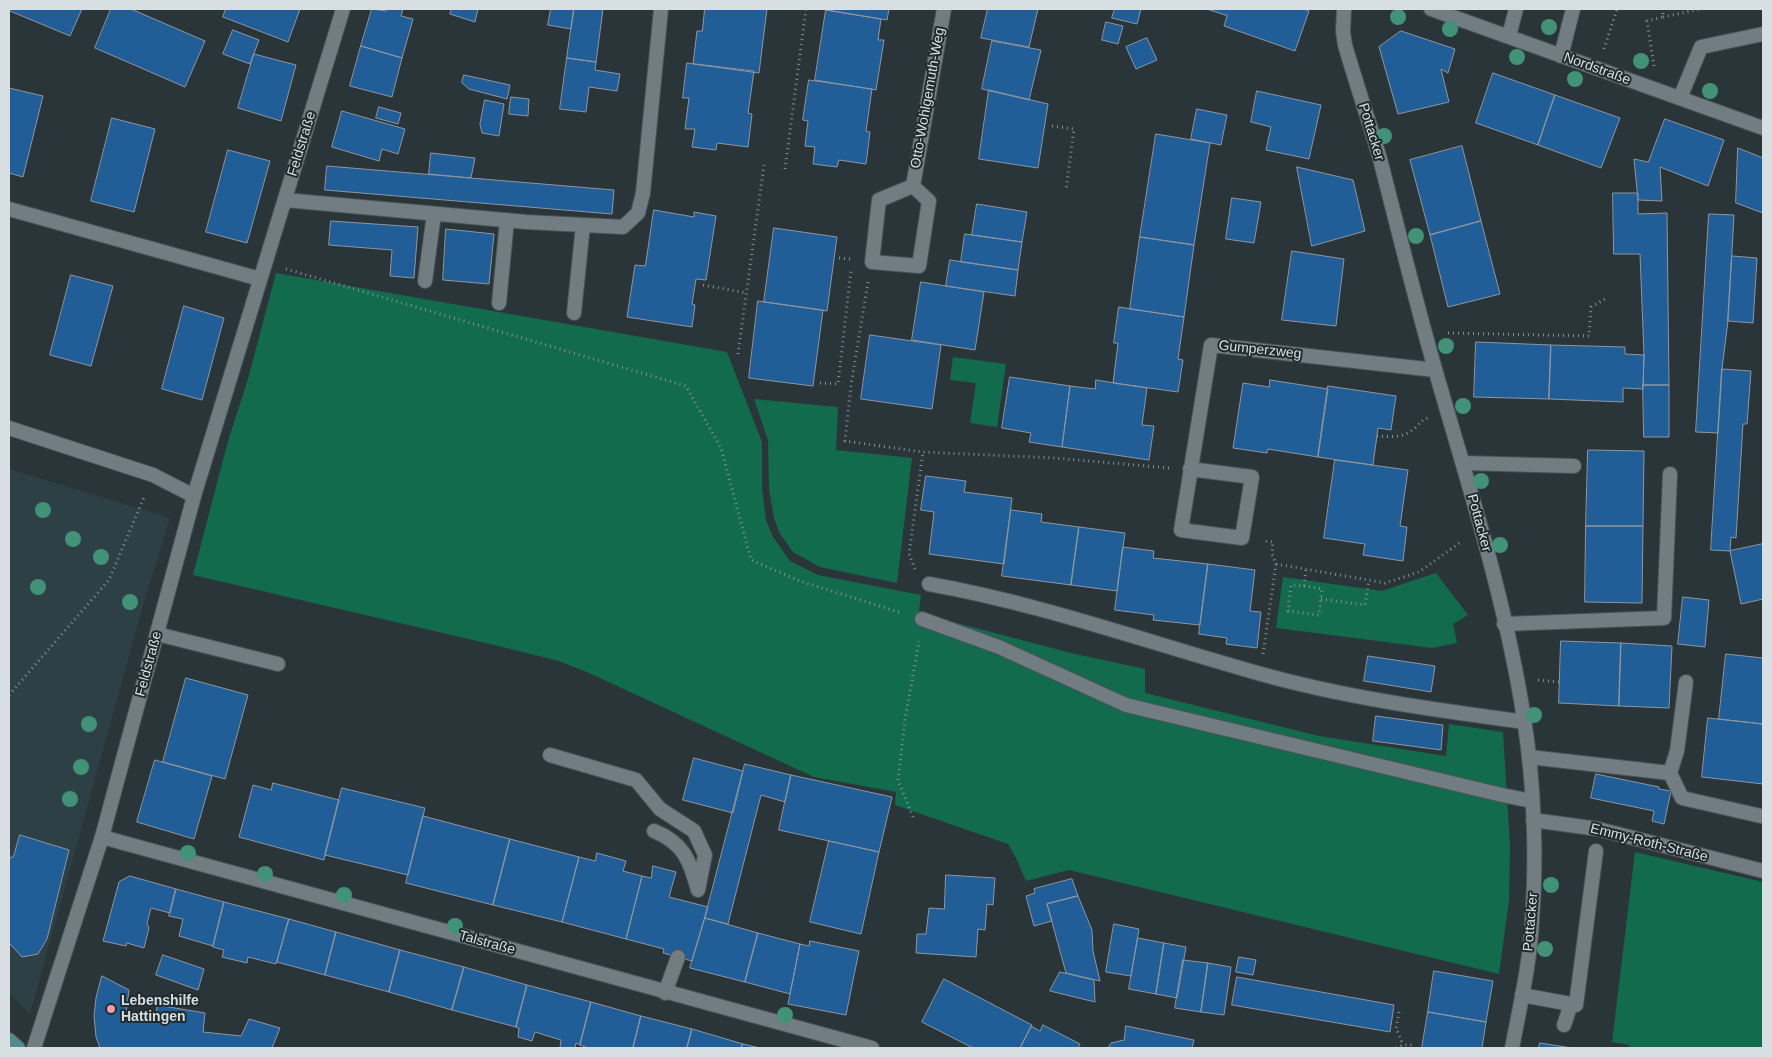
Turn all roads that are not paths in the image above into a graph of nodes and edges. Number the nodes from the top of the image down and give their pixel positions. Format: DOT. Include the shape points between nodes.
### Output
graph roads {
  1 [pos="343,9"];
  2 [pos="661,9"];
  3 [pos="944,9"];
  4 [pos="1344,9"];
  5 [pos="1431,9"];
  6 [pos="1516,9"];
  7 [pos="1573,9"];
  8 [pos="1763,34"];
  9 [pos="1509,36"];
  10 [pos="1561,56"];
  11 [pos="1680,98"];
  12 [pos="1763,128"];
  13 [pos="913,186"];
  14 [pos="284,200"];
  15 [pos="9,209"];
  16 [pos="434,214"];
  17 [pos="507,220"];
  18 [pos="583,225"];
  19 [pos="260,279"];
  20 [pos="425,281"];
  21 [pos="499,303"];
  22 [pos="574,313"];
  23 [pos="1435,370"];
  24 [pos="9,428"];
  25 [pos="1463,463"];
  26 [pos="1574,466"];
  27 [pos="1190,469"];
  28 [pos="1670,474"];
  29 [pos="194,496"];
  30 [pos="929,584"];
  31 [pos="922,619"];
  32 [pos="1504,624"];
  33 [pos="157,634"];
  34 [pos="278,664"];
  35 [pos="1686,682"];
  36 [pos="1525,722"];
  37 [pos="550,755"];
  38 [pos="1529,757"];
  39 [pos="1670,773"];
  40 [pos="1532,801"];
  41 [pos="1761,816"];
  42 [pos="1533,820"];
  43 [pos="654,831"];
  44 [pos="102,838"];
  45 [pos="1596,852"];
  46 [pos="1763,871"];
  47 [pos="698,890"];
  48 [pos="694,904"];
  49 [pos="678,957"];
  50 [pos="666,993"];
  51 [pos="1522,995"];
  52 [pos="1571,1004"];
  53 [pos="1564,1025"];
  54 [pos="9,1040"];
  55 [pos="18,1048"];
  56 [pos="34,1048"];
  57 [pos="872,1048"];
  58 [pos="1512,1048"];
  1 -- 14 [label="street, Feldstraße"];
  2 -- 18 [label="street" via="643,193 638,213 623,227"];
  3 -- 13 [label="street, Otto-Wohlgemuth-Weg"];
  4 -- 23 [label="street, Pottacker" via="1345,45"];
  5 -- 9 [label="street, Nordstraße"];
  6 -- 9 [label="street"];
  7 -- 10 [label="street"];
  8 -- 11 [label="street" via="1701,47"];
  9 -- 10 [label="street, Nordstraße"];
  10 -- 11 [label="street, Nordstraße"];
  11 -- 12 [label="street, Nordstraße"];
  13 -- 13 [label="street, Otto-Wohlgemuth-Weg" via="929,201 919,266 872,262 880,200"];
  14 -- 16 [label="street"];
  14 -- 19 [label="street, Feldstraße"];
  15 -- 19 [label="street"];
  16 -- 17 [label="street"];
  16 -- 20 [label="street"];
  17 -- 18 [label="street"];
  17 -- 21 [label="street"];
  18 -- 22 [label="street"];
  19 -- 29 [label="street, Feldstraße"];
  23 -- 25 [label="street, Pottacker"];
  23 -- 27 [label="street, Gumperzweg" via="1211,345"];
  24 -- 29 [label="street" via="153,475"];
  25 -- 26 [label="street"];
  25 -- 32 [label="street, Pottacker"];
  27 -- 27 [label="street, Gumperzweg" via="1180,530 1242,538 1252,476"];
  28 -- 32 [label="street" via="1664,618"];
  29 -- 33 [label="street, Feldstraße"];
  30 -- 36 [label="street" via="975,592 1087,621 1262,674 1391,703"];
  31 -- 40 [label="street" via="999,647 1126,705"];
  32 -- 36 [label="street, Pottacker"];
  33 -- 34 [label="street"];
  33 -- 44 [label="street, Feldstraße"];
  35 -- 39 [label="street" via="1677,751"];
  36 -- 38 [label="street, Pottacker"];
  37 -- 47 [label="street" via="636,780 660,809 694,831 705,855"];
  38 -- 39 [label="street"];
  38 -- 40 [label="street, Pottacker"];
  39 -- 41 [label="street" via="1682,798"];
  40 -- 42 [label="street, Pottacker"];
  42 -- 46 [label="street, Emmy-Roth-Straße" via="1598,829"];
  42 -- 51 [label="street, Pottacker" via="1532,923"];
  43 -- 47 [label="street" via="679,845 692,867"];
  44 -- 50 [label="street, Talstraße"];
  44 -- 56 [label="street, Feldstraße"];
  45 -- 52 [label="street" via="1576,1005"];
  47 -- 48 [label="street"];
  49 -- 50 [label="street"];
  50 -- 57 [label="street, Talstraße"];
  51 -- 52 [label="street"];
  51 -- 58 [label="street, Pottacker"];
  52 -- 53 [label="street"];
  54 -- 55 [label="main road"];
}
